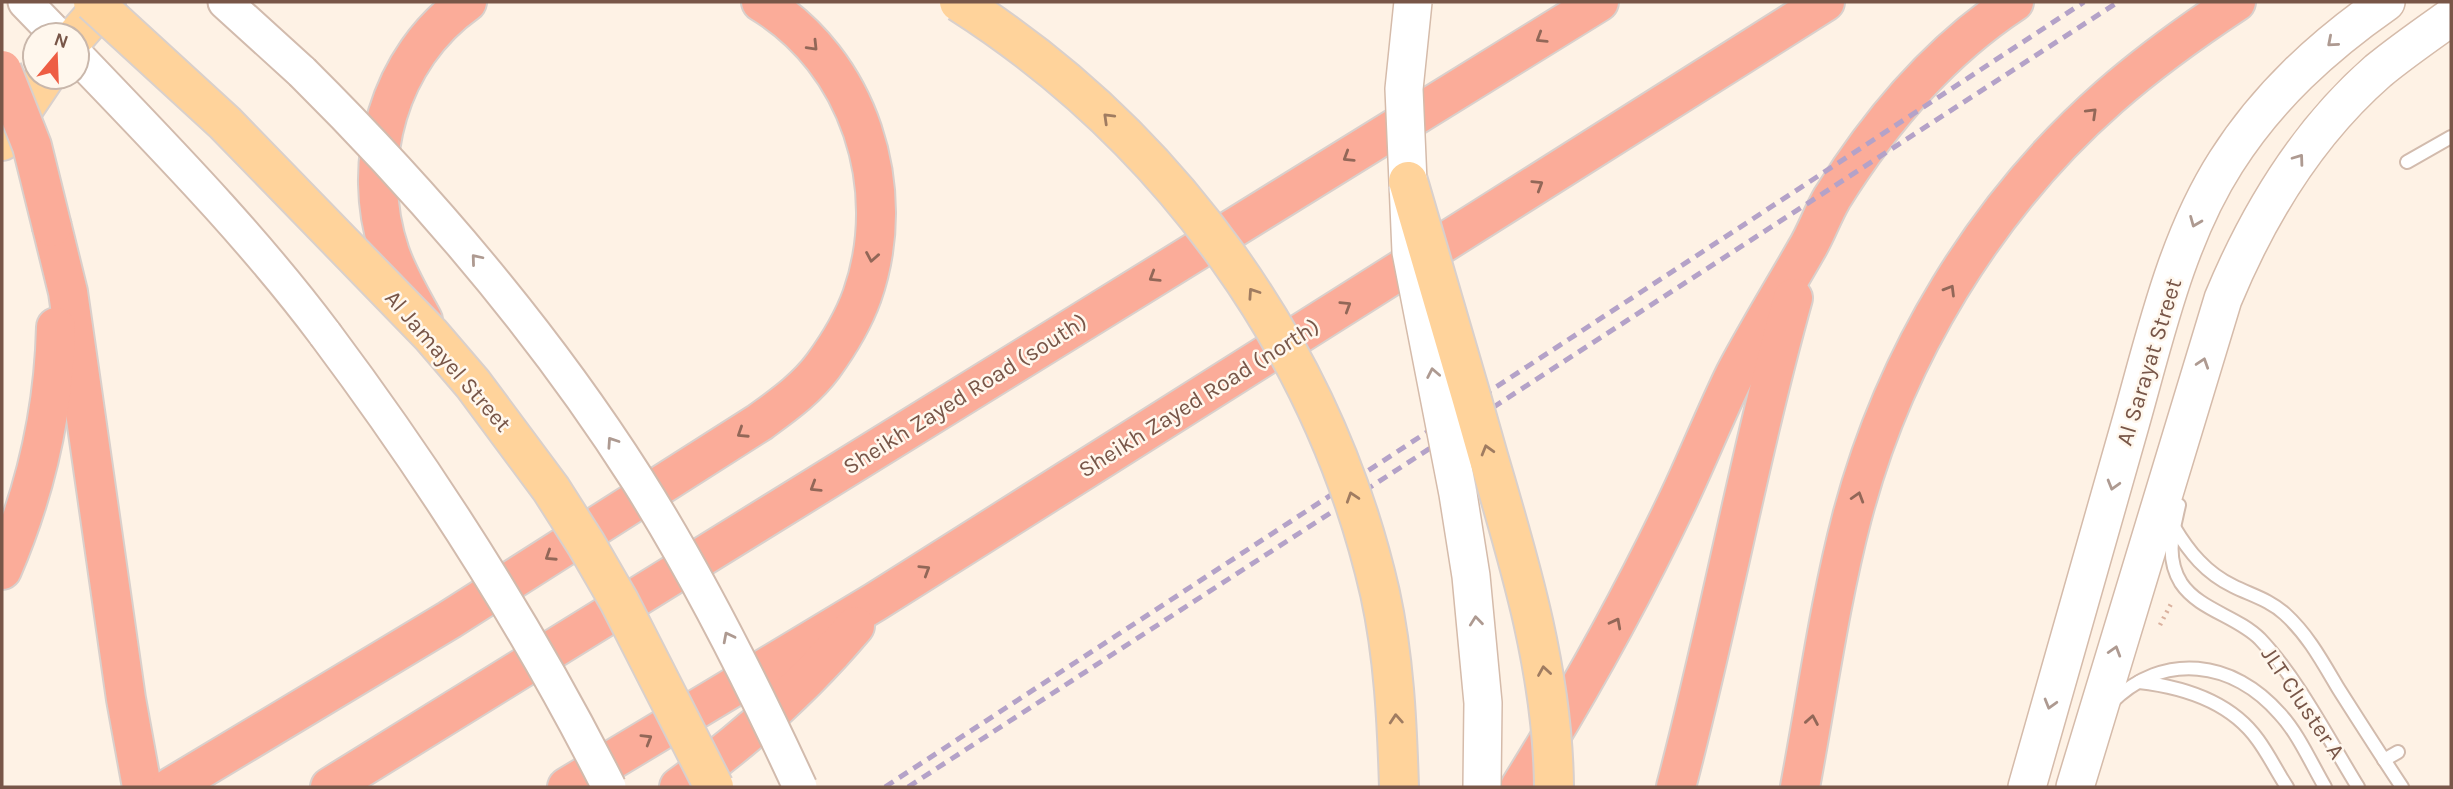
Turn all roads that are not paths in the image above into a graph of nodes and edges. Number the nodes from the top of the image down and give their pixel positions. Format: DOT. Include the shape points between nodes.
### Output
graph roads {
  1 [pos="25,2"];
  2 [pos="93,2"];
  3 [pos="106,2"];
  4 [pos="225,2"];
  5 [pos="467,2"];
  6 [pos="761,2"];
  7 [pos="959,2"];
  8 [pos="1413,2"];
  9 [pos="1599,2"];
  10 [pos="1825,2"];
  11 [pos="2014,2"];
  12 [pos="2236,2"];
  13 [pos="2386,2"];
  14 [pos="2451,17"];
  15 [pos="43,21"];
  16 [pos="89,21"];
  17 [pos="2,70"];
  18 [pos="91,71"];
  19 [pos="36,91"];
  20 [pos="2451,137"];
  21 [pos="2,141"];
  22 [pos="2407,162"];
  23 [pos="1408,181"];
  24 [pos="52,227"];
  25 [pos="1808,249"];
  26 [pos="431,335"];
  27 [pos="2189,409"];
  28 [pos="2185,467"];
  29 [pos="2182,490"];
  30 [pos="2174,527"];
  31 [pos="2,569"];
  32 [pos="876,602"];
  33 [pos="2139,682"];
  34 [pos="2093,725"];
  35 [pos="2398,752"];
  36 [pos="2384,760"];
  37 [pos="142,787"];
  38 [pos="171,787"];
  39 [pos="330,787"];
  40 [pos="567,787"];
  41 [pos="609,787"];
  42 [pos="679,787"];
  43 [pos="714,787"];
  44 [pos="800,787"];
  45 [pos="1399,787"];
  46 [pos="1482,787"];
  47 [pos="1520,787"];
  48 [pos="1554,787"];
  49 [pos="1676,787"];
  50 [pos="1800,787"];
  51 [pos="2026,787"];
  52 [pos="2075,787"];
  53 [pos="2287,787"];
  54 [pos="2325,787"];
  55 [pos="2358,787"];
  56 [pos="2402,787"];
  1 -- 15 [label="street"];
  2 -- 26 [label="main road, Al Jamayel Street, bridge" via="225,123"];
  3 -- 16 [label="main road"];
  44 -- 4 [label="street, one-way, bridge" via="725,631 682,554 573,385 424,198 320,89"];
  5 -- 26 [label="highway, bridge" via="440,26 407,69 380,145 382,226 400,278"];
  6 -- 38 [label="highway, one-way" via="828,61 850,97 874,175 873,257 862,296 822,368 794,398 760,422 449,620"];
  45 -- 7 [label="main road, one-way, bridge" via="1394,692 1380,594 1346,478 1295,364 1230,258 1152,162 1061,76"];
  8 -- 23 [label="main road, bridge" via="1404,89"];
  9 -- 39 [label="highway, Sheikh Zayed Road (south), one-way"];
  32 -- 10 [label="highway, Sheikh Zayed Road (north), one-way"];
  11 -- 25 [label="highway" via="1961,41 1889,116 1830,202"];
  50 -- 12 [label="highway, one-way" via="1853,516 1888,412 1936,313 1996,220 2068,137 2150,63"];
  13 -- 51 [label="main road, Al Sarayat Street, one-way" via="2301,69 2261,113 2225,163 2197,216 2158,329"];
  27 -- 14 [label="main road, one-way" via="2223,299 2244,247 2271,199 2338,110 2378,71"];
  17 -- 24 [label="highway, bridge" via="32,146"];
  18 -- 41 [label="street, bridge" via="249,239 367,389 484,564"];
  19 -- 21 [label="main road"];
  20 -- 22 [label="lane"];
  46 -- 23 [label="main road, one-way, bridge" via="1483,703 1471,576 1416,286"];
  48 -- 23 [label="main road, one-way, bridge" via="1550,712 1522,569"];
  24 -- 31 [label="highway" via="56,327 49,411 31,494"];
  24 -- 37 [label="highway" via="68,292"];
  47 -- 25 [label="highway, one-way" via="1602,651 1734,376"];
  25 -- 49 [label="highway" via="1769,387"];
  26 -- 43 [label="main road, Al Jamayel Street, bridge" via="513,436 586,544"];
  27 -- 28 [label="lane"];
  34 -- 27 [label="main road, one-way"];
  29 -- 30 [label="lane"];
  30 -- 36 [label="lane" via="2208,570 2282,611 2305,634"];
  30 -- 55 [label="lane, JLT Cluster A" via="2170,544 2182,584 2194,597 2256,636 2276,656"];
  40 -- 32 [label="highway, Sheikh Zayed Road (north), one-way"];
  32 -- 42 [label="highway" via="821,666 721,756"];
  33 -- 34 [label="lane, JLT Cluster A" via="2113,700"];
  33 -- 53 [label="lane" via="2204,697 2232,715 2257,738"];
  33 -- 54 [label="lane, JLT Cluster A" via="2167,669 2199,668 2231,676 2259,693 2282,716"];
  34 -- 52 [label="main road"];
  35 -- 36 [label="lane"];
  36 -- 56 [label="lane"];
}
